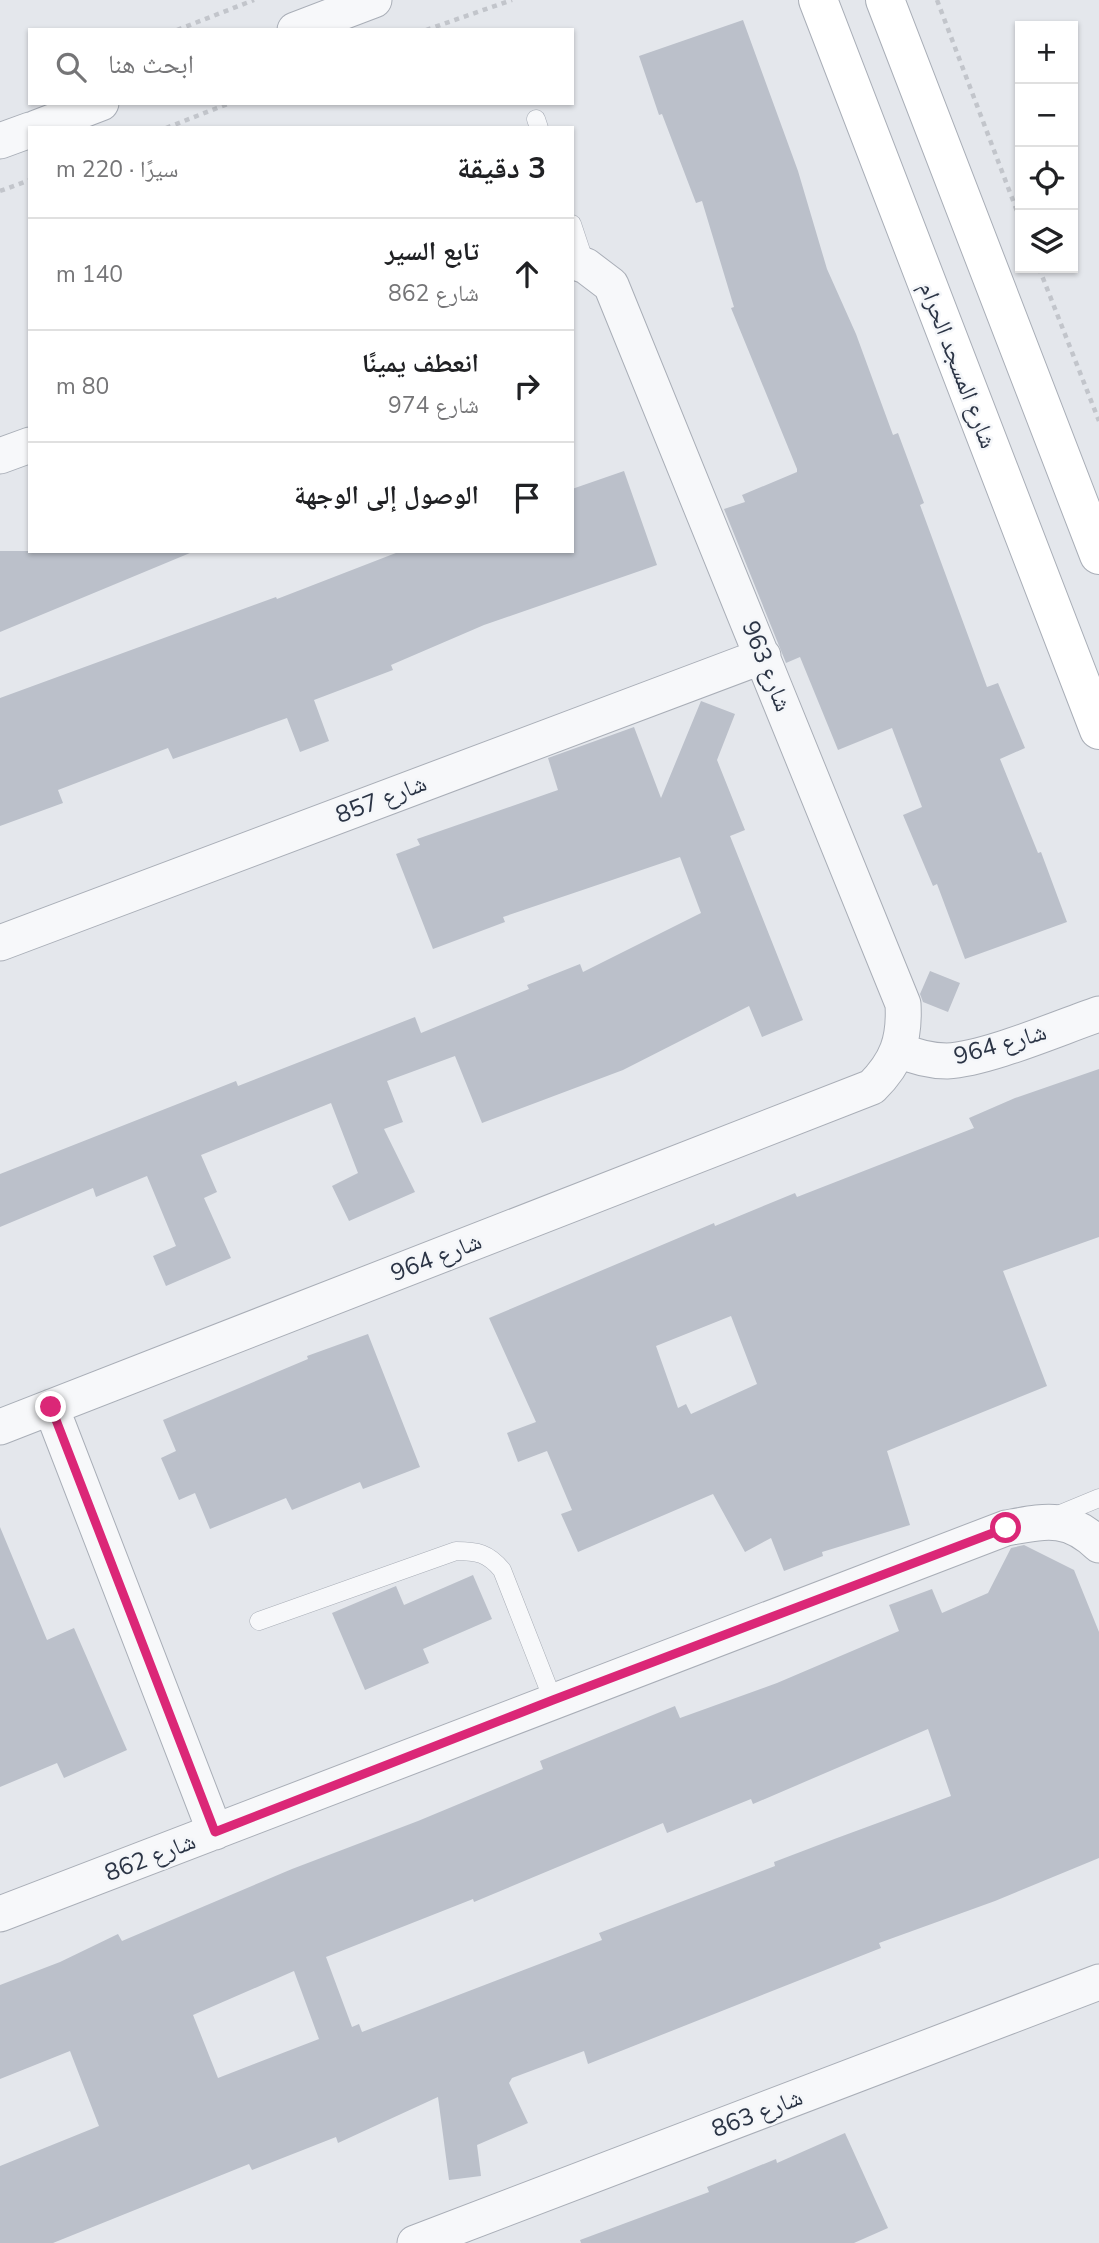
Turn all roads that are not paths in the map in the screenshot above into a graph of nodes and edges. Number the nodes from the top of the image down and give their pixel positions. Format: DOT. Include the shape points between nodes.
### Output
graph roads {
  1 [pos="374,0"];
  2 [pos="818,0"];
  3 [pos="885,0"];
  4 [pos="301,28"];
  5 [pos="96,105"];
  6 [pos="41,126"];
  7 [pos="28,131"];
  8 [pos="0,141"];
  9 [pos="574,235"];
  10 [pos="579,263"];
  11 [pos="28,446"];
  12 [pos="0,456"];
  13 [pos="1099,555"];
  14 [pos="763,656"];
  15 [pos="1099,730"];
  16 [pos="0,943"];
  17 [pos="1099,1014"];
  18 [pos="900,1050"];
  19 [pos="872,1087"];
  20 [pos="51,1407"];
  21 [pos="0,1427"];
  22 [pos="1099,1498"];
  23 [pos="1043,1521"];
  24 [pos="1099,1545"];
  25 [pos="260,1621"];
  26 [pos="553,1700"];
  27 [pos="215,1832"];
  28 [pos="0,1914"];
  29 [pos="1099,1982"];
  30 [pos="415,2243"];
  1 -- 4 [label="street"];
  2 -- 15 [label="street, شارع المسجد الحرام"];
  3 -- 13 [label="street"];
  5 -- 6 [label="street"];
  7 -- 8 [label="street"];
  9 -- 10 [label="lane"];
  10 -- 14 [label="street, شارع 963" via="611,285"];
  11 -- 12 [label="street"];
  14 -- 16 [label="street, شارع 857"];
  14 -- 18 [label="street, شارع 963" via="903,1004"];
  17 -- 18 [label="street, شارع 964" via="970,1058 927,1059"];
  18 -- 19 [label="street, شارع 963"];
  19 -- 20 [label="street, شارع 964"];
  20 -- 21 [label="street, شارع 964"];
  20 -- 27 [label="street"];
  22 -- 23 [label="lane"];
  23 -- 24 [label="street" via="1068,1523"];
  23 -- 26 [label="street, شارع 862" via="1006,1528"];
  25 -- 26 [label="lane" via="456,1551 475,1551 491,1557 502,1570"];
  26 -- 27 [label="street, شارع 862"];
  27 -- 28 [label="street, شارع 862"];
  29 -- 30 [label="street, شارع 863"];
}
